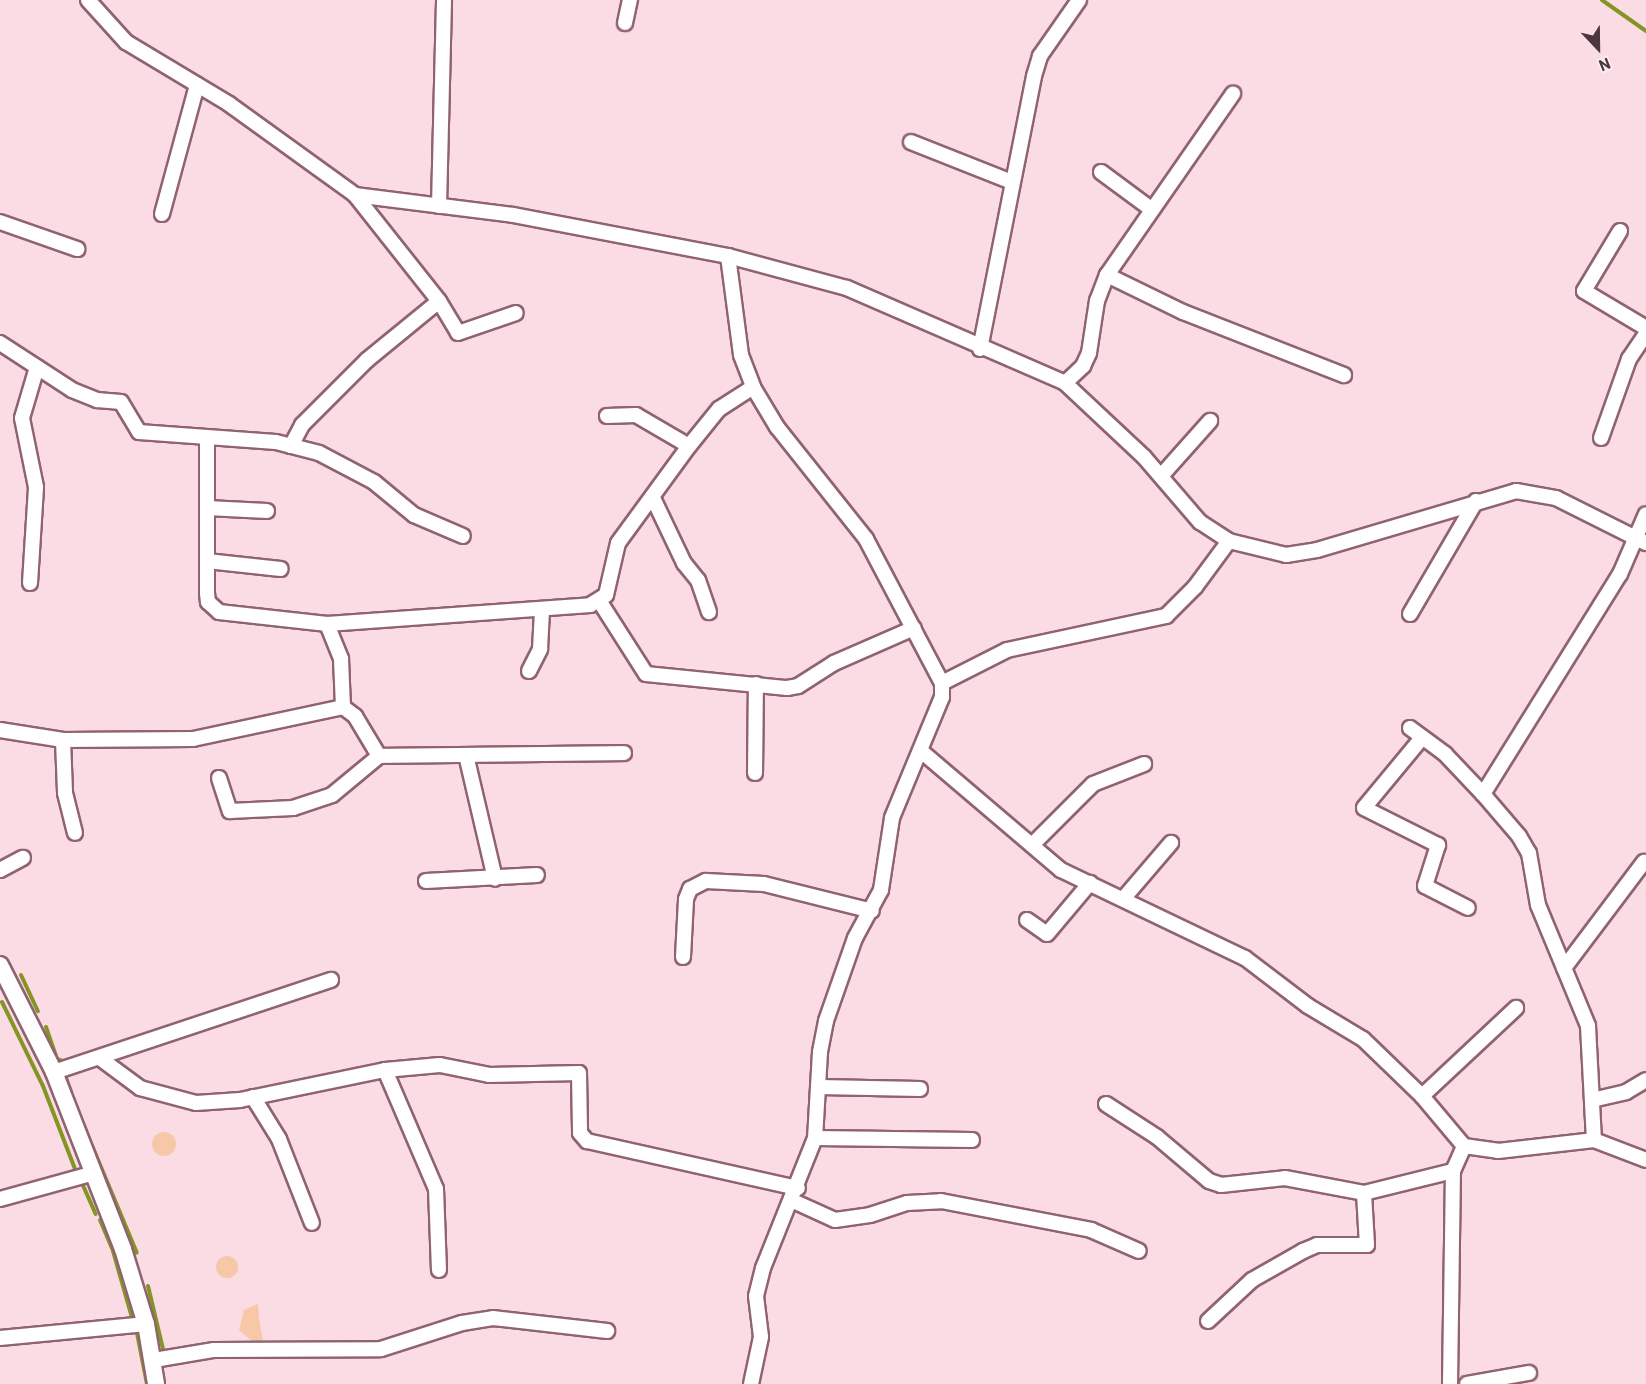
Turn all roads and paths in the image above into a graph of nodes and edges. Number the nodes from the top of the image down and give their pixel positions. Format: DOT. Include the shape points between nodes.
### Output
graph roads {
  1 [pos="88,0"];
  2 [pos="444,0"];
  3 [pos="630,0"];
  4 [pos="1079,0"];
  5 [pos="626,23"];
  6 [pos="197,85"];
  7 [pos="1233,94"];
  8 [pos="911,142"];
  9 [pos="1101,172"];
  10 [pos="1012,182"];
  11 [pos="355,195"];
  12 [pos="439,206"];
  13 [pos="1151,209"];
  14 [pos="162,214"];
  15 [pos="0,222"];
  16 [pos="1620,231"];
  17 [pos="77,249"];
  18 [pos="728,256"];
  19 [pos="1107,275"];
  20 [pos="439,301"];
  21 [pos="516,313"];
  22 [pos="1646,328"];
  23 [pos="1646,334"];
  24 [pos="0,343"];
  25 [pos="980,348"];
  26 [pos="37,367"];
  27 [pos="1344,375"];
  28 [pos="1065,383"];
  29 [pos="753,387"];
  30 [pos="607,416"];
  31 [pos="1210,422"];
  32 [pos="1601,438"];
  33 [pos="207,440"];
  34 [pos="291,446"];
  35 [pos="689,446"];
  36 [pos="1161,477"];
  37 [pos="653,498"];
  38 [pos="1476,501"];
  39 [pos="207,508"];
  40 [pos="267,511"];
  41 [pos="1646,514"];
  42 [pos="463,536"];
  43 [pos="1228,541"];
  44 [pos="1641,541"];
  45 [pos="207,561"];
  46 [pos="281,569"];
  47 [pos="30,583"];
  48 [pos="600,602"];
  49 [pos="542,610"];
  50 [pos="709,612"];
  51 [pos="1410,614"];
  52 [pos="327,624"];
  53 [pos="914,628"];
  54 [pos="529,671"];
  55 [pos="942,682"];
  56 [pos="756,684"];
  57 [pos="343,707"];
  58 [pos="1410,728"];
  59 [pos="0,730"];
  60 [pos="63,740"];
  61 [pos="1422,740"];
  62 [pos="921,751"];
  63 [pos="624,753"];
  64 [pos="466,755"];
  65 [pos="379,756"];
  66 [pos="1144,764"];
  67 [pos="755,773"];
  68 [pos="219,778"];
  69 [pos="1483,794"];
  70 [pos="75,833"];
  71 [pos="1171,843"];
  72 [pos="1032,845"];
  73 [pos="23,858"];
  74 [pos="1644,862"];
  75 [pos="0,870"];
  76 [pos="537,874"];
  77 [pos="495,879"];
  78 [pos="426,881"];
  79 [pos="1090,883"];
  80 [pos="1123,899"];
  81 [pos="1468,908"];
  82 [pos="872,911"];
  83 [pos="1027,920"];
  84 [pos="683,957"];
  85 [pos="0,965"];
  86 [pos="1564,968"];
  87 [pos="331,980"];
  88 [pos="7,993"];
  89 [pos="1516,1008"];
  90 [pos="101,1059"];
  91 [pos="385,1070"];
  92 [pos="54,1072"];
  93 [pos="1646,1080"];
  94 [pos="819,1087"];
  95 [pos="920,1089"];
  96 [pos="1422,1096"];
  97 [pos="253,1097"];
  98 [pos="1592,1100"];
  99 [pos="1106,1104"];
  100 [pos="815,1138"];
  101 [pos="972,1140"];
  102 [pos="1594,1140"];
  103 [pos="1464,1146"];
  104 [pos="1646,1160"];
  105 [pos="1453,1171"];
  106 [pos="91,1174"];
  107 [pos="1364,1193"];
  108 [pos="794,1194"];
  109 [pos="0,1199"];
  110 [pos="312,1224"];
  111 [pos="1139,1251"];
  112 [pos="439,1270"];
  113 [pos="1208,1321"];
  114 [pos="146,1324"];
  115 [pos="607,1331"];
  116 [pos="0,1338"];
  117 [pos="154,1360"];
  118 [pos="1529,1373"];
  119 [pos="156,1384"];
  120 [pos="751,1384"];
  121 [pos="1450,1384"];
  122 [pos="1467,1384"];
  1 -- 6 [label="street" via="126,42"];
  2 -- 12 [label="street"];
  3 -- 5 [label="street"];
  4 -- 10 [label="street" via="1040,56"];
  6 -- 11 [label="street"];
  6 -- 14 [label="street"];
  7 -- 13 [label="street"];
  8 -- 10 [label="street"];
  9 -- 13 [label="street"];
  10 -- 25 [label="street"];
  11 -- 12 [label="street"];
  11 -- 20 [label="street"];
  12 -- 18 [label="street" via="513,214"];
  13 -- 19 [label="street"];
  15 -- 17 [label="street"];
  16 -- 22 [label="street" via="1584,291"];
  18 -- 25 [label="street" via="846,288"];
  18 -- 29 [label="street" via="741,355"];
  19 -- 27 [label="street" via="1183,312"];
  19 -- 28 [label="street" via="1097,301 1089,353 1083,366"];
  20 -- 21 [label="street" via="458,333"];
  20 -- 34 [label="street" via="366,360 302,425"];
  23 -- 32 [label="street" via="1629,359"];
  24 -- 26 [label="street"];
  25 -- 28 [label="street"];
  26 -- 33 [label="street" via="72,390 120,402 139,432"];
  26 -- 47 [label="street" via="22,418 36,487"];
  28 -- 36 [label="street"];
  29 -- 35 [label="street" via="719,409"];
  29 -- 53 [label="street" via="777,427 866,539"];
  30 -- 35 [label="street" via="636,415"];
  31 -- 36 [label="street"];
  33 -- 34 [label="street" via="238,438"];
  33 -- 39 [label="street"];
  34 -- 42 [label="street" via="348,466 414,515"];
  35 -- 37 [label="street"];
  36 -- 43 [label="street" via="1200,522"];
  37 -- 48 [label="street" via="618,543 606,595"];
  37 -- 50 [label="street" via="684,563 698,580"];
  38 -- 43 [label="street" via="1296,554 1261,552"];
  38 -- 44 [label="street" via="1516,490 1531,491 1556,498"];
  38 -- 51 [label="street"];
  39 -- 40 [label="street"];
  39 -- 45 [label="street"];
  41 -- 44 [label="street"];
  43 -- 55 [label="street" via="1195,587 1166,616 1007,650"];
  44 -- 69 [label="street"];
  45 -- 46 [label="street"];
  45 -- 52 [label="street" via="208,602 219,612"];
  48 -- 49 [label="street"];
  48 -- 56 [label="street" via="646,674"];
  49 -- 52 [label="street"];
  49 -- 54 [label="street" via="540,649"];
  52 -- 57 [label="street" via="341,659"];
  53 -- 55 [label="street"];
  53 -- 56 [label="street" via="834,663 798,686"];
  55 -- 62 [label="street" via="942,697"];
  56 -- 67 [label="street"];
  57 -- 60 [label="street" via="218,737 131,742"];
  57 -- 65 [label="street" via="355,716"];
  58 -- 61 [label="street"];
  59 -- 60 [label="street"];
  60 -- 70 [label="street" via="66,793"];
  61 -- 69 [label="street" via="1444,754"];
  61 -- 81 [label="street" via="1364,808 1438,845 1425,886"];
  62 -- 72 [label="street"];
  62 -- 82 [label="street" via="892,818 881,890"];
  63 -- 64 [label="street"];
  64 -- 65 [label="street"];
  64 -- 77 [label="street"];
  65 -- 68 [label="street" via="332,795 293,808 230,811"];
  66 -- 72 [label="street" via="1093,784"];
  69 -- 86 [label="street" via="1519,836 1529,854 1538,905"];
  71 -- 80 [label="street"];
  72 -- 79 [label="street" via="1061,870"];
  73 -- 75 [label="street"];
  74 -- 86 [label="street"];
  76 -- 77 [label="street"];
  77 -- 78 [label="street"];
  79 -- 80 [label="street"];
  79 -- 83 [label="street" via="1047,934"];
  80 -- 96 [label="street" via="1245,958 1308,1006 1363,1039"];
  82 -- 84 [label="street" via="764,884 706,881 690,889 686,899"];
  82 -- 94 [label="street" via="855,938 826,1021 819,1052"];
  85 -- 88 [label="street"];
  86 -- 98 [label="street" via="1588,1026"];
  87 -- 90 [label="street"];
  88 -- 92 [label="street"];
  89 -- 96 [label="street"];
  90 -- 92 [label="street"];
  90 -- 97 [label="street" via="140,1088 182,1102"];
  91 -- 97 [label="street"];
  91 -- 108 [label="street" via="440,1065 489,1075 579,1073 580,1133 587,1141"];
  91 -- 112 [label="street" via="436,1189"];
  92 -- 106 [label="street"];
  93 -- 98 [label="street" via="1626,1092"];
  94 -- 95 [label="street"];
  94 -- 100 [label="street"];
  96 -- 103 [label="street"];
  97 -- 110 [label="street" via="283,1149"];
  98 -- 102 [label="street"];
  99 -- 107 [label="street" via="1157,1137 1209,1182 1221,1185 1285,1178"];
  100 -- 101 [label="street"];
  100 -- 108 [label="street"];
  102 -- 103 [label="street" via="1498,1150"];
  102 -- 104 [label="street"];
  103 -- 105 [label="street"];
  105 -- 107 [label="street"];
  105 -- 121 [label="street"];
  106 -- 109 [label="street"];
  106 -- 114 [label="street" via="123,1249"];
  107 -- 113 [label="street" via="1367,1245 1317,1245 1303,1251 1252,1280"];
  108 -- 111 [label="street" via="835,1220 870,1215 907,1203 941,1201 1091,1230"];
  108 -- 120 [label="street" via="763,1268 756,1296 761,1337"];
  114 -- 116 [label="street"];
  114 -- 117 [label="street"];
  115 -- 117 [label="street" via="493,1318 462,1323 381,1349 214,1350"];
  117 -- 119 [label="street"];
  118 -- 122 [label="street"];
}
